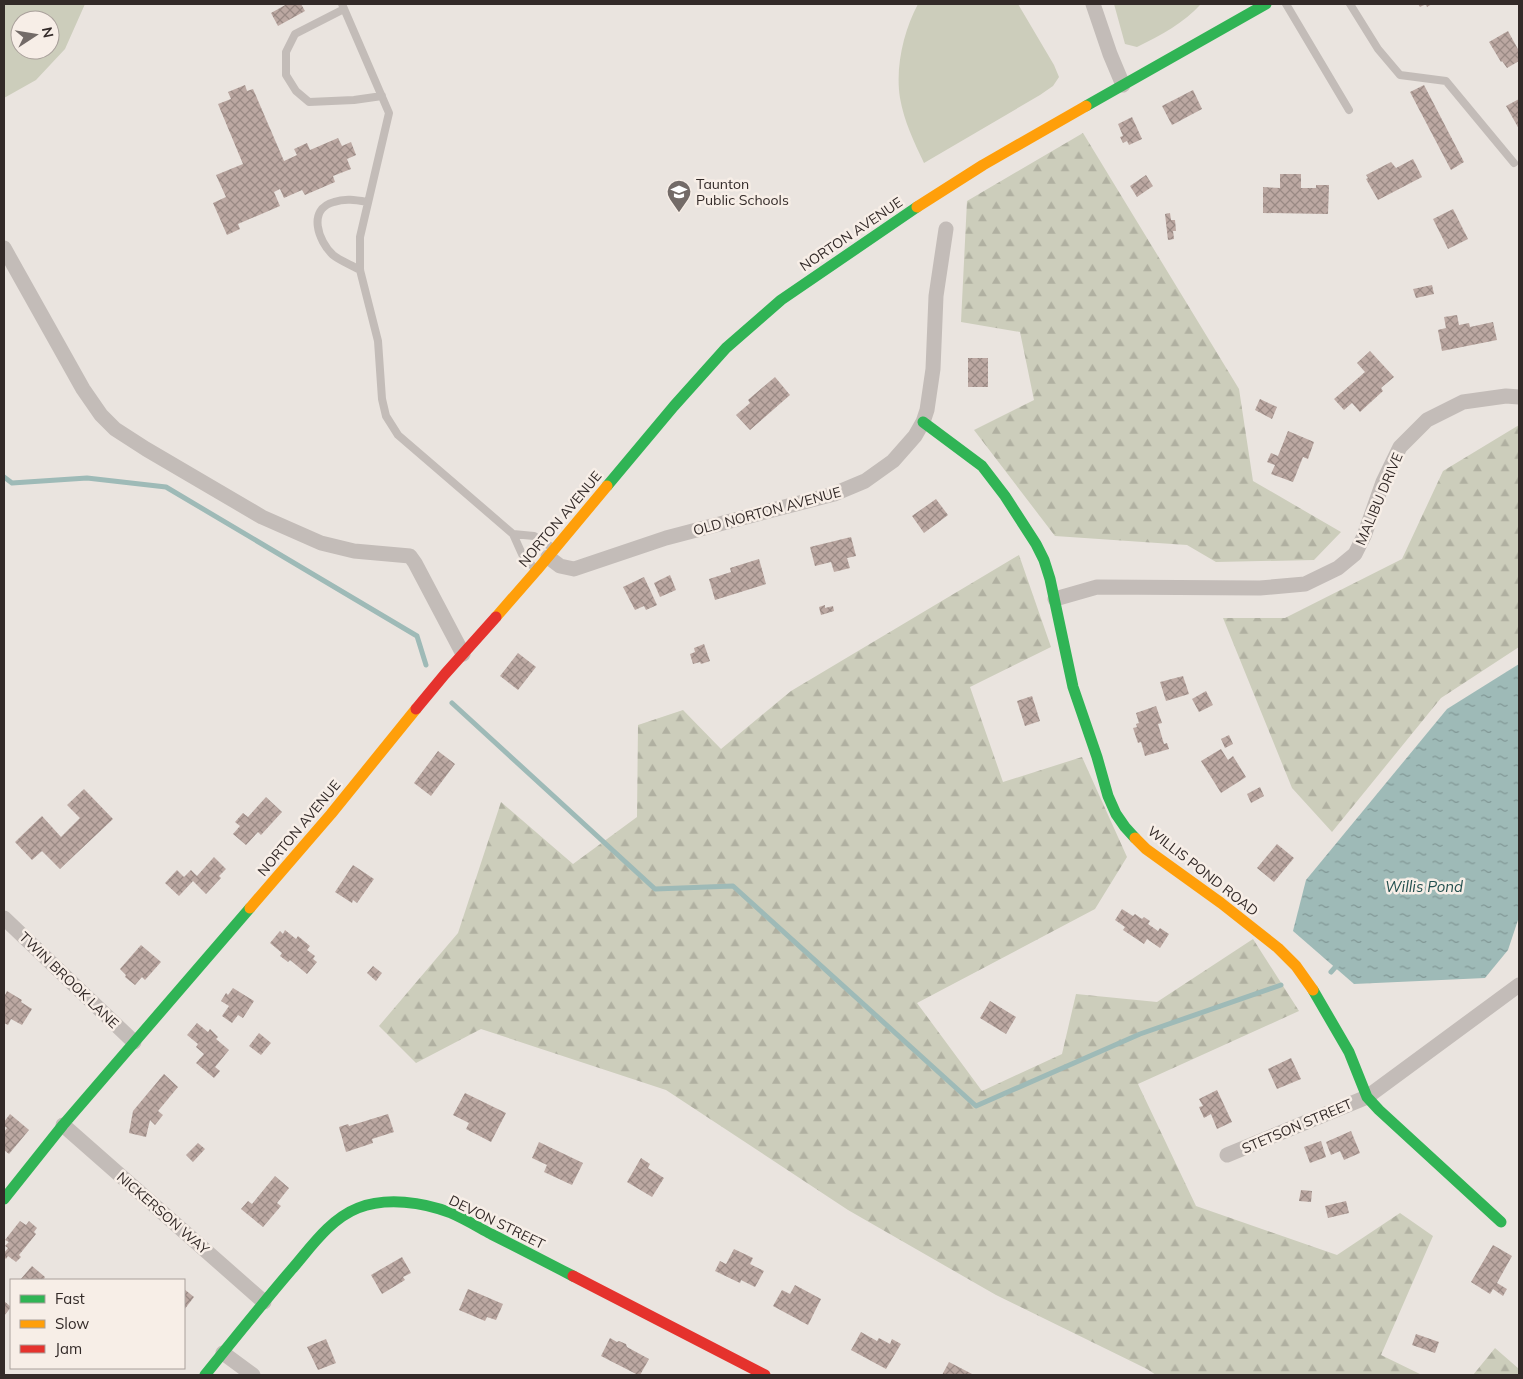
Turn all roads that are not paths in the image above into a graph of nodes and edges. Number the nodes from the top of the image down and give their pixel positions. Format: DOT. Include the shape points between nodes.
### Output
graph roads {
  1 [pos="1094,4"];
  2 [pos="1266,4"];
  3 [pos="1286,4"];
  4 [pos="1350,4"];
  5 [pos="343,6"];
  6 [pos="1123,85"];
  7 [pos="382,96"];
  8 [pos="1349,110"];
  9 [pos="1514,163"];
  10 [pos="368,202"];
  11 [pos="946,229"];
  12 [pos="4,248"];
  13 [pos="360,270"];
  14 [pos="1519,397"];
  15 [pos="923,422"];
  16 [pos="513,534"];
  17 [pos="551,553"];
  18 [pos="537,570"];
  19 [pos="1055,599"];
  20 [pos="463,654"];
  21 [pos="4,918"];
  22 [pos="1519,985"];
  23 [pos="134,1042"];
  24 [pos="1367,1097"];
  25 [pos="63,1125"];
  26 [pos="1227,1155"];
  27 [pos="4,1199"];
  28 [pos="1501,1222"];
  29 [pos="264,1302"];
  30 [pos="223,1353"];
  31 [pos="206,1375"];
  32 [pos="253,1375"];
  33 [pos="765,1375"];
  1 -- 6 [label="street"];
  2 -- 6 [label="street, NORTON AVENUE"];
  3 -- 8 [label="lane"];
  4 -- 9 [label="lane" via="1378,49 1400,75 1446,81"];
  5 -- 7 [label="lane"];
  5 -- 7 [label="lane" via="295,34 286,52 286,75 296,91 309,102"];
  6 -- 17 [label="street, NORTON AVENUE" via="983,165 781,300 709,367"];
  7 -- 10 [label="lane" via="389,112"];
  10 -- 13 [label="lane" via="360,237"];
  10 -- 13 [label="lane" via="351,199 332,202 320,211 316,224 321,240 334,255"];
  11 -- 15 [label="street, OLD NORTON AVENUE" via="936,296 930,398"];
  12 -- 20 [label="street" via="82,389 100,415 146,449 262,517 321,543 354,551 410,556"];
  13 -- 16 [label="lane" via="378,341 386,416 398,435"];
  14 -- 19 [label="street, MALIBU DRIVE" via="1463,402 1427,420 1400,447 1355,554 1338,568 1305,584 1260,588 1097,587"];
  15 -- 17 [label="street, OLD NORTON AVENUE" via="893,461 865,481 834,494 666,538 574,569 560,566"];
  15 -- 19 [label="street, WILLIS POND ROAD" via="982,466 1006,496 1044,560"];
  16 -- 17 [label="lane" via="534,536"];
  16 -- 18 [label="lane" via="522,554"];
  17 -- 18 [label="street, NORTON AVENUE"];
  18 -- 20 [label="street, NORTON AVENUE"];
  19 -- 24 [label="street, WILLIS POND ROAD" via="1073,687 1116,814 1146,849 1221,903 1296,966 1310,984 1348,1052"];
  20 -- 23 [label="street, NORTON AVENUE" via="331,814"];
  21 -- 23 [label="street, TWIN BROOK LANE"];
  22 -- 24 [label="street, STETSON STREET"];
  23 -- 25 [label="street, NORTON AVENUE"];
  24 -- 26 [label="street, STETSON STREET"];
  24 -- 28 [label="street, WILLIS POND ROAD"];
  25 -- 27 [label="street, NORTON AVENUE"];
  25 -- 29 [label="street, NICKERSON WAY"];
  29 -- 30 [label="street, DEVON STREET"];
  29 -- 33 [label="street, DEVON STREET" via="326,1230 345,1214 368,1203 408,1202 450,1213"];
  30 -- 31 [label="street, DEVON STREET"];
  30 -- 32 [label="street"];
}
